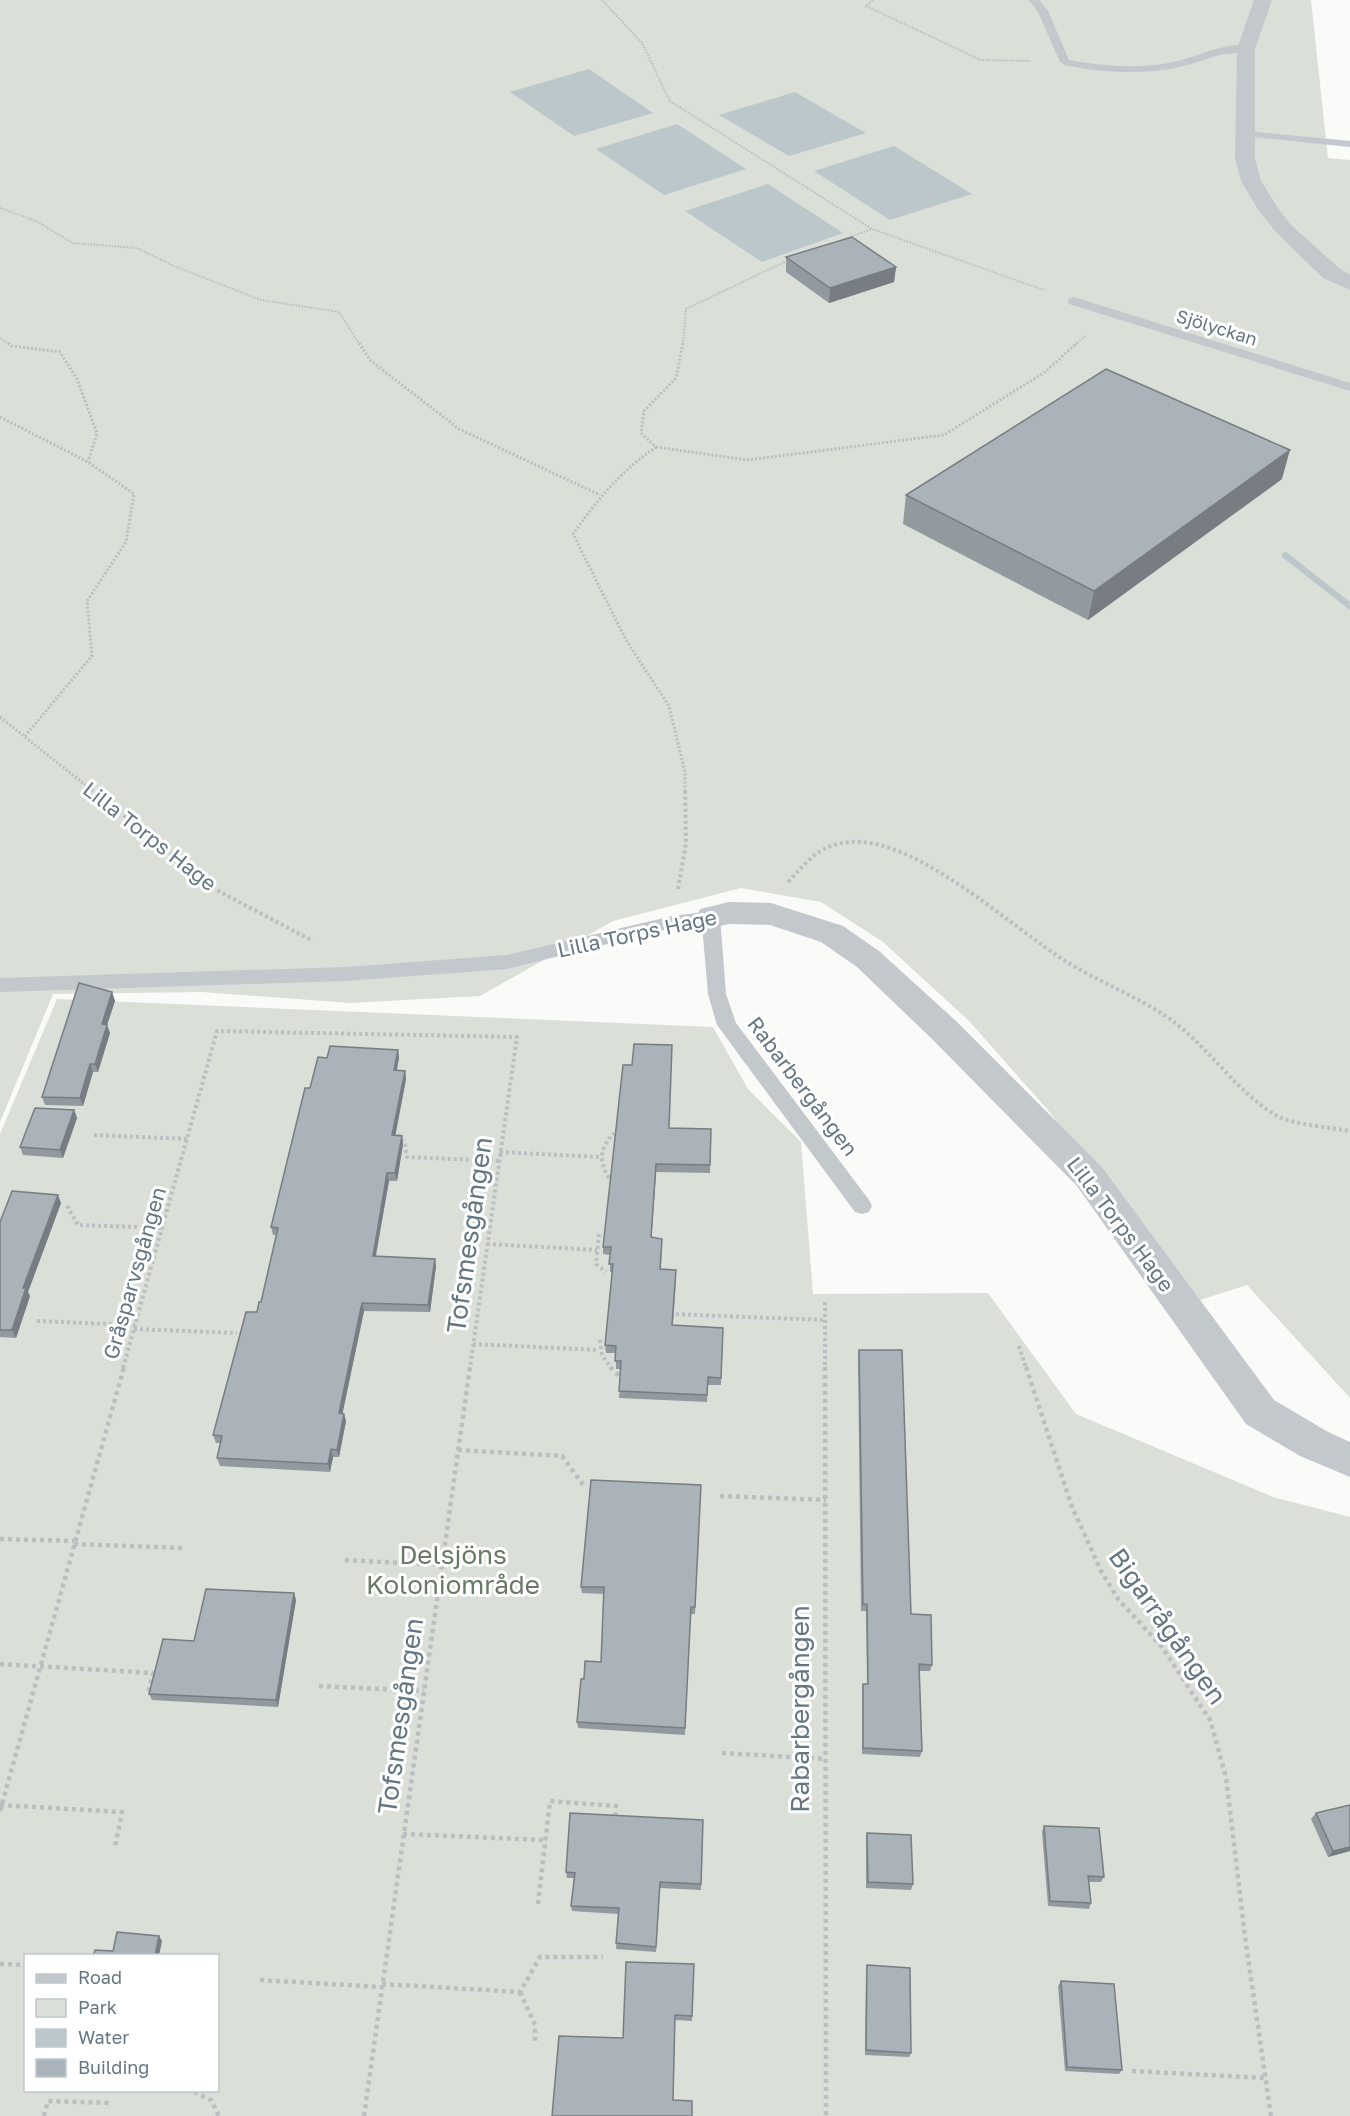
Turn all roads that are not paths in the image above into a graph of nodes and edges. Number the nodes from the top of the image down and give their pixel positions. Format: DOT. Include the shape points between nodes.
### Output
graph roads {
  1 [pos="1034,0"];
  2 [pos="1263,0"];
  3 [pos="1246,49"];
  4 [pos="1247,134"];
  5 [pos="1350,144"];
  6 [pos="1350,284"];
  7 [pos="1074,301"];
  8 [pos="1350,387"];
  9 [pos="711,918"];
  10 [pos="0,986"];
  11 [pos="862,1206"];
  12 [pos="1350,1460"];
  1 -- 3 [label="lane" via="1043,11 1065,62 1085,67 1178,65 1227,48"];
  2 -- 3 [label="street"];
  3 -- 4 [label="street"];
  4 -- 5 [label="lane"];
  4 -- 6 [label="street" via="1245,158 1251,181 1269,211 1330,273"];
  7 -- 8 [label="lane, Sjölyckan"];
  9 -- 10 [label="lane, Lilla Torps Hage" via="672,922 507,962 346,974"];
  9 -- 11 [label="lane, Rabarbergången" via="717,994 727,1025"];
  9 -- 12 [label="street, Lilla Torps Hage" via="729,913 771,914 832,934 868,959 1089,1176 1260,1412"];
}
